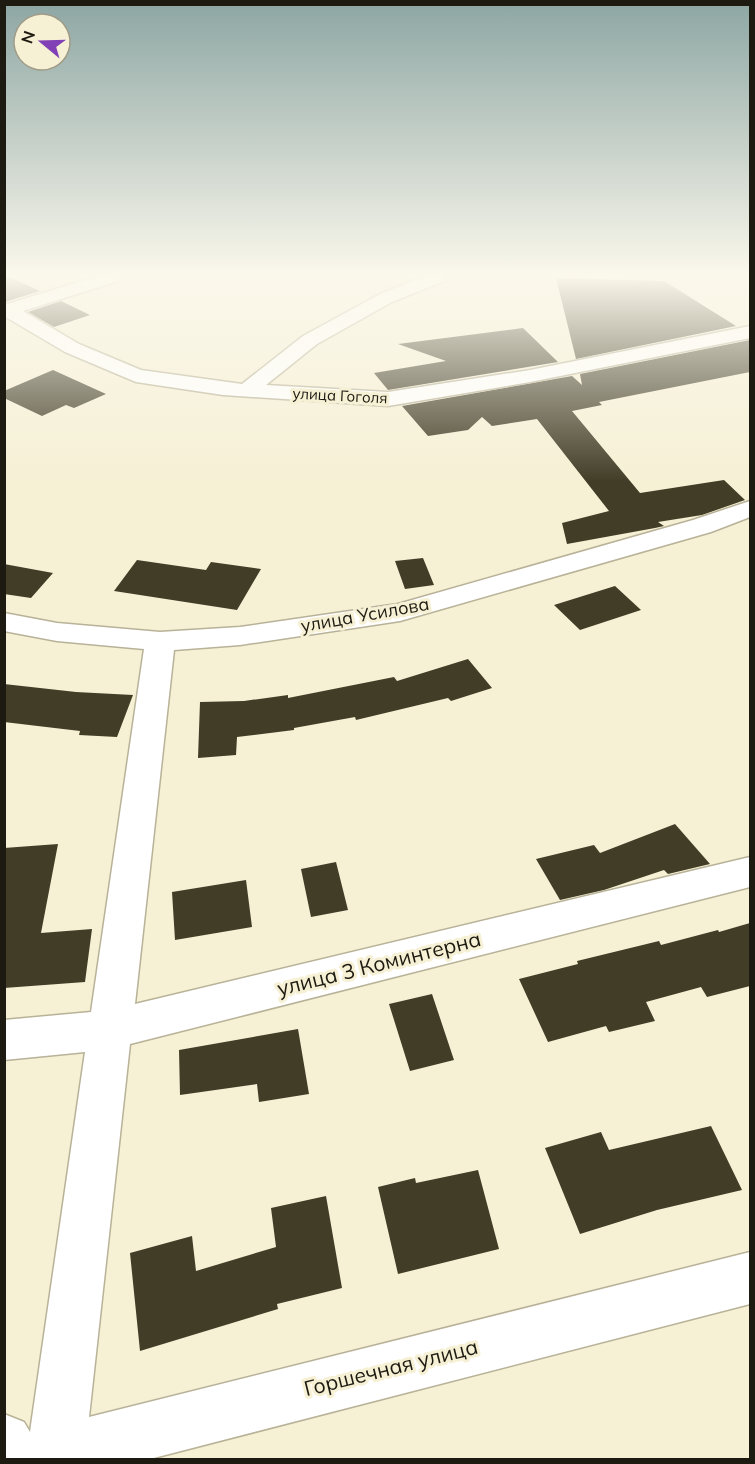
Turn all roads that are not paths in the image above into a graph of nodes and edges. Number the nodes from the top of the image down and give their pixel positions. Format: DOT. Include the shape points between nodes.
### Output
graph roads {
  1 [pos="67,345"];
  2 [pos="303,345"];
  3 [pos="683,345"];
  4 [pos="246,391"];
  5 [pos="750,509"];
  6 [pos="4,622"];
  7 [pos="160,641"];
  8 [pos="750,872"];
  9 [pos="109,1030"];
  10 [pos="4,1040"];
  11 [pos="750,1278"];
  12 [pos="27,1453"];
  1 -- 4 [label="street, улица Гоголя" via="136,376"];
  2 -- 4 [label="street, улица Гоголя"];
  3 -- 4 [label="street, улица Гоголя" via="400,398"];
  5 -- 7 [label="street, улица Усилова" via="400,612 240,636"];
  6 -- 7 [label="street, улица Усилова" via="57,632"];
  7 -- 9 [label="street"];
  8 -- 9 [label="street, улица 3 Коминтерна"];
  9 -- 10 [label="street, улица 3 Коминтерна"];
  9 -- 12 [label="street"];
  11 -- 12 [label="street, Горшечная улица"];
}
